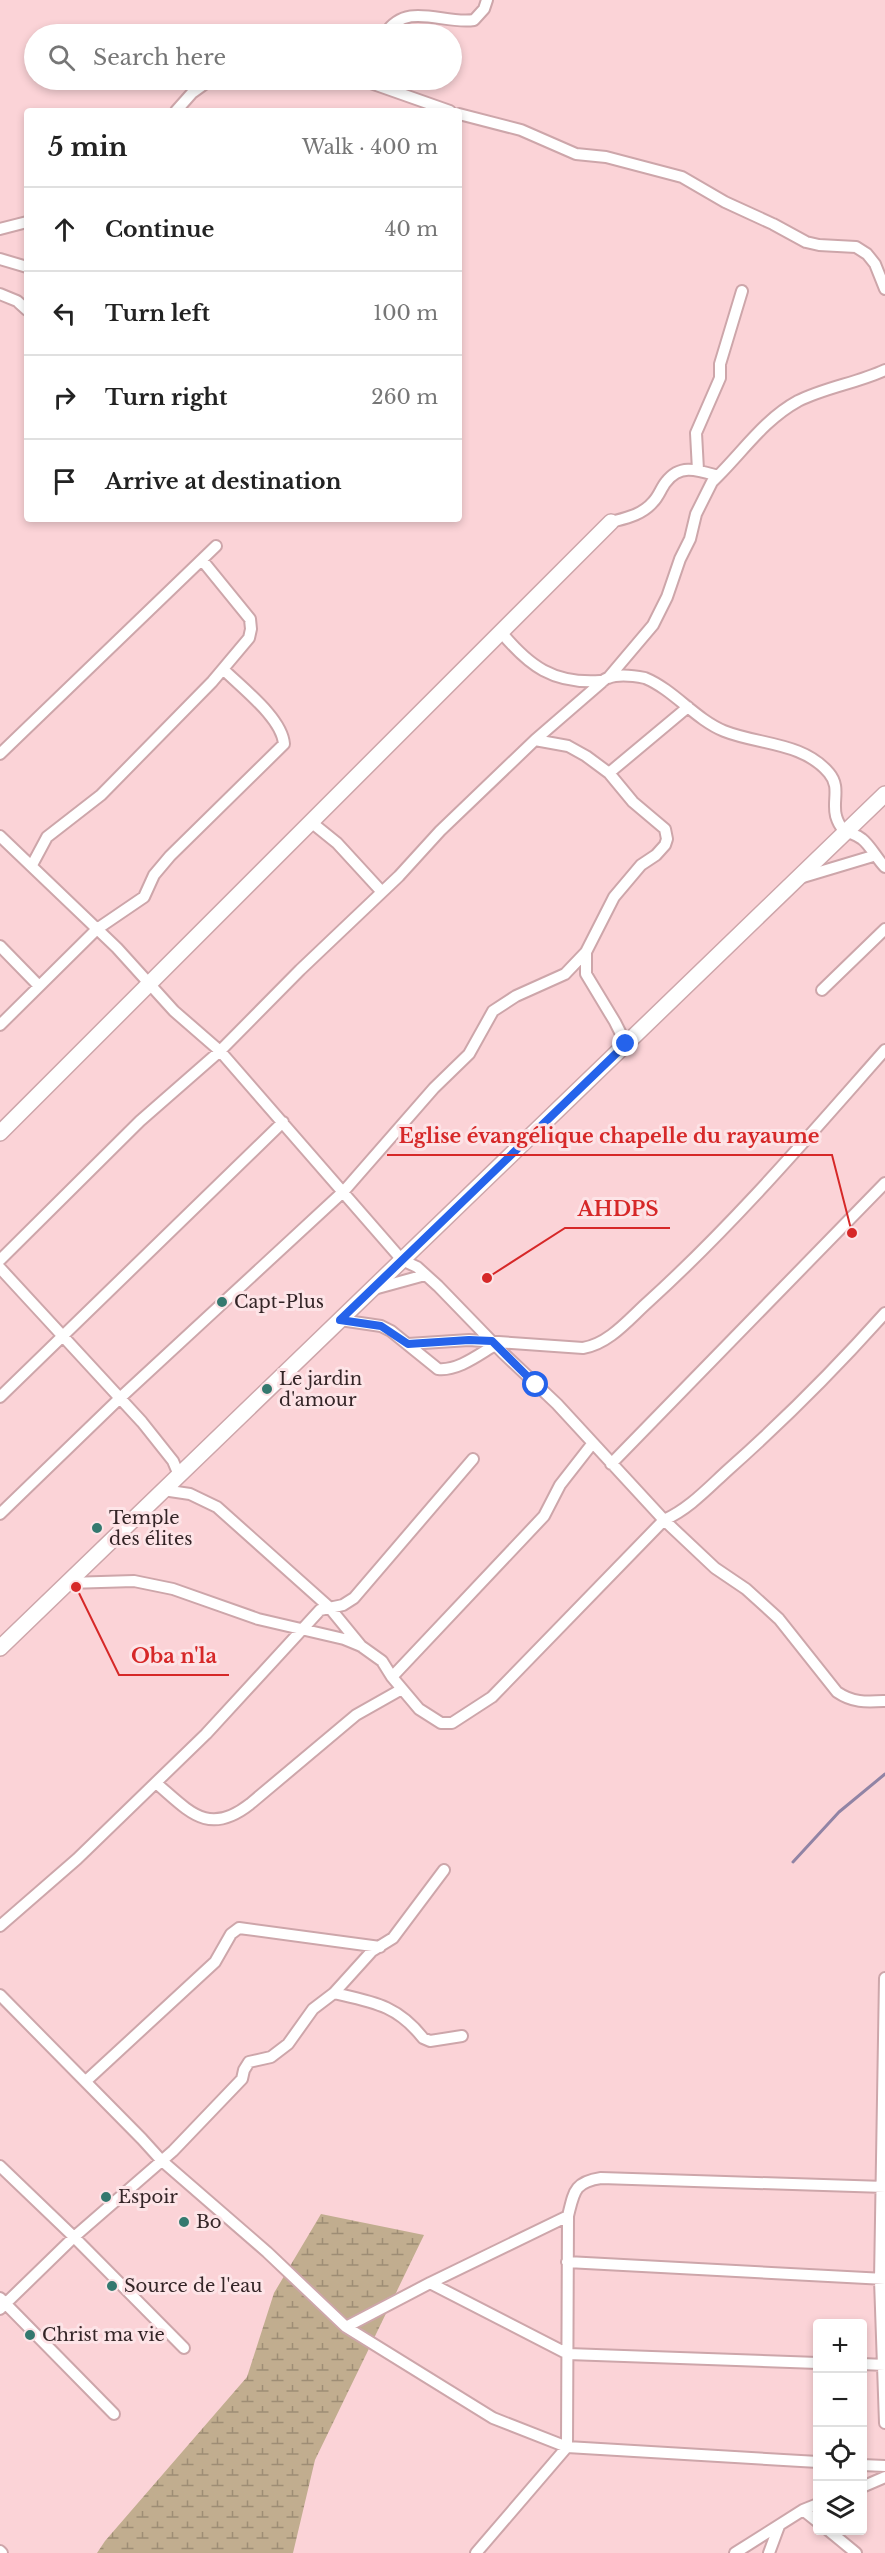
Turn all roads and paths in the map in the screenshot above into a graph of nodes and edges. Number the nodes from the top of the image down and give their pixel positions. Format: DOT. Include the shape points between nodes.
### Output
graph roads {
  1 [pos="487,0"];
  2 [pos="395,24"];
  3 [pos="196,90"];
  4 [pos="390,90"];
  5 [pos="179,108"];
  6 [pos="441,108"];
  7 [pos="462,115"];
  8 [pos="24,223"];
  9 [pos="0,229"];
  10 [pos="0,260"];
  11 [pos="24,266"];
  12 [pos="885,289"];
  13 [pos="742,291"];
  14 [pos="0,294"];
  15 [pos="24,307"];
  16 [pos="885,370"];
  17 [pos="698,470"];
  18 [pos="718,476"];
  19 [pos="611,522"];
  20 [pos="216,546"];
  21 [pos="202,560"];
  22 [pos="501,632"];
  23 [pos="223,669"];
  24 [pos="605,680"];
  25 [pos="688,707"];
  26 [pos="535,740"];
  27 [pos="0,754"];
  28 [pos="609,773"];
  29 [pos="885,794"];
  30 [pos="311,822"];
  31 [pos="845,832"];
  32 [pos="0,836"];
  33 [pos="873,856"];
  34 [pos="32,865"];
  35 [pos="885,867"];
  36 [pos="797,879"];
  37 [pos="382,892"];
  38 [pos="97,929"];
  39 [pos="885,929"];
  40 [pos="0,946"];
  41 [pos="586,952"];
  42 [pos="148,985"];
  43 [pos="39,986"];
  44 [pos="822,990"];
  45 [pos="0,1025"];
  46 [pos="626,1044"];
  47 [pos="885,1050"];
  48 [pos="220,1051"];
  49 [pos="283,1122"];
  50 [pos="0,1133"];
  51 [pos="885,1183"];
  52 [pos="344,1191"];
  53 [pos="0,1260"];
  54 [pos="402,1260"];
  55 [pos="0,1268"];
  56 [pos="425,1275"];
  57 [pos="371,1290"];
  58 [pos="885,1313"];
  59 [pos="340,1320"];
  60 [pos="63,1335"];
  61 [pos="493,1343"];
  62 [pos="408,1344"];
  63 [pos="0,1397"];
  64 [pos="120,1398"];
  65 [pos="592,1443"];
  66 [pos="473,1459"];
  67 [pos="611,1464"];
  68 [pos="179,1475"];
  69 [pos="163,1490"];
  70 [pos="0,1514"];
  71 [pos="664,1520"];
  72 [pos="68,1583"];
  73 [pos="329,1607"];
  74 [pos="300,1630"];
  75 [pos="361,1646"];
  76 [pos="0,1648"];
  77 [pos="392,1677"];
  78 [pos="402,1689"];
  79 [pos="885,1701"];
  80 [pos="156,1783"];
  81 [pos="444,1870"];
  82 [pos="0,1926"];
  83 [pos="380,1947"];
  84 [pos="885,1978"];
  85 [pos="334,1993"];
  86 [pos="0,1995"];
  87 [pos="462,2036"];
  88 [pos="86,2081"];
  89 [pos="161,2160"];
  90 [pos="0,2166"];
  91 [pos="884,2187"];
  92 [pos="568,2216"];
  93 [pos="74,2237"];
  94 [pos="567,2262"];
  95 [pos="883,2279"];
  96 [pos="430,2283"];
  97 [pos="2,2304"];
  98 [pos="346,2327"];
  99 [pos="184,2348"];
  100 [pos="568,2354"];
  101 [pos="813,2363"];
  102 [pos="867,2364"];
  103 [pos="884,2365"];
  104 [pos="114,2414"];
  105 [pos="885,2423"];
  106 [pos="567,2447"];
  107 [pos="813,2462"];
  108 [pos="867,2465"];
  109 [pos="885,2466"];
  110 [pos="885,2477"];
  111 [pos="867,2485"];
  112 [pos="813,2506"];
  113 [pos="803,2510"];
  114 [pos="813,2518"];
  115 [pos="779,2525"];
  116 [pos="834,2535"];
  117 [pos="476,2553"];
  118 [pos="735,2553"];
  119 [pos="769,2553"];
  120 [pos="856,2553"];
  1 -- 2 [label="street" via="474,20 462,22 422,15"];
  3 -- 5 [label="street"];
  4 -- 6 [label="street"];
  7 -- 12 [label="street" via="521,130 576,153 682,177 806,242 856,247 875,264"];
  8 -- 9 [label="street"];
  10 -- 11 [label="street"];
  13 -- 17 [label="street" via="722,357 720,378 696,433"];
  14 -- 15 [label="street"];
  16 -- 18 [label="street" via="796,402 760,429"];
  17 -- 18 [label="street"];
  17 -- 19 [label="street" via="682,469 675,473 646,508"];
  18 -- 24 [label="street" via="696,514 690,539 653,625"];
  19 -- 22 [label="street"];
  20 -- 21 [label="street"];
  21 -- 23 [label="street" via="250,619 249,638"];
  21 -- 27 [label="street"];
  22 -- 24 [label="street" via="528,663 544,672 557,677"];
  22 -- 30 [label="street"];
  23 -- 34 [label="street" via="101,795 47,837"];
  23 -- 38 [label="street" via="272,718 283,733 284,744 170,856 154,875 144,897"];
  24 -- 25 [label="street" via="645,678"];
  24 -- 26 [label="street"];
  25 -- 28 [label="street"];
  25 -- 31 [label="street" via="724,731 794,749 828,771 837,786 836,816"];
  26 -- 28 [label="street" via="576,750"];
  26 -- 37 [label="street"];
  28 -- 41 [label="street" via="633,802 665,829 667,839 614,897"];
  29 -- 31 [label="street"];
  30 -- 37 [label="street" via="337,843"];
  30 -- 42 [label="street"];
  31 -- 33 [label="street" via="864,840"];
  31 -- 36 [label="street"];
  32 -- 34 [label="street"];
  33 -- 35 [label="street"];
  33 -- 36 [label="street"];
  34 -- 38 [label="street"];
  36 -- 46 [label="street"];
  37 -- 48 [label="street"];
  38 -- 42 [label="street"];
  38 -- 43 [label="street"];
  39 -- 44 [label="street"];
  40 -- 43 [label="street"];
  41 -- 46 [label="street" via="586,974"];
  41 -- 52 [label="street" via="565,974 493,1011 469,1054"];
  42 -- 48 [label="street"];
  42 -- 50 [label="street"];
  43 -- 45 [label="street"];
  46 -- 54 [label="street"];
  47 -- 61 [label="street" via="772,1178 611,1336 583,1348"];
  48 -- 49 [label="street"];
  48 -- 53 [label="street" via="141,1121"];
  49 -- 52 [label="street"];
  49 -- 60 [label="street"];
  51 -- 67 [label="street"];
  52 -- 54 [label="street"];
  52 -- 64 [label="street"];
  54 -- 56 [label="street"];
  54 -- 57 [label="street"];
  55 -- 60 [label="street"];
  56 -- 57 [label="street"];
  56 -- 61 [label="street"];
  57 -- 59 [label="street"];
  58 -- 71 [label="street" via="845,1358 748,1451 681,1513"];
  59 -- 62 [label="street" via="381,1326"];
  59 -- 68 [label="street"];
  60 -- 63 [label="street"];
  60 -- 64 [label="street"];
  61 -- 62 [label="street" via="469,1340"];
  61 -- 62 [label="street" via="447,1370 428,1363"];
  61 -- 65 [label="street"];
  64 -- 68 [label="street" via="163,1448"];
  64 -- 70 [label="street"];
  65 -- 67 [label="street"];
  65 -- 77 [label="street" via="560,1485 544,1516"];
  66 -- 73 [label="street" via="354,1598"];
  67 -- 71 [label="street"];
  68 -- 69 [label="street"];
  69 -- 72 [label="street"];
  69 -- 73 [label="street" via="190,1494 217,1507"];
  71 -- 78 [label="street" via="492,1696 463,1718 441,1723 419,1709"];
  71 -- 79 [label="street" via="715,1568 779,1619 837,1692 848,1700"];
  72 -- 74 [label="street" via="134,1581 172,1589"];
  72 -- 76 [label="street"];
  73 -- 74 [label="street" via="320,1610"];
  73 -- 75 [label="street"];
  74 -- 75 [label="street"];
  74 -- 80 [label="street"];
  75 -- 77 [label="street" via="382,1661"];
  77 -- 78 [label="street"];
  78 -- 80 [label="street" via="356,1715 238,1814 223,1820 207,1820 193,1814"];
  80 -- 82 [label="street"];
  81 -- 83 [label="street" via="393,1938"];
  83 -- 85 [label="street"];
  83 -- 88 [label="street" via="239,1928 231,1934 215,1962"];
  84 -- 91 [label="street"];
  85 -- 87 [label="street" via="392,2009 423,2038"];
  85 -- 89 [label="street" via="307,2015 288,2044 276,2054 249,2062 242,2079"];
  86 -- 88 [label="street"];
  88 -- 89 [label="street"];
  89 -- 93 [label="street"];
  89 -- 98 [label="street"];
  90 -- 93 [label="street"];
  91 -- 92 [label="street" via="601,2178 581,2184 574,2193"];
  91 -- 95 [label="street"];
  92 -- 94 [label="street"];
  92 -- 96 [label="street"];
  93 -- 97 [label="street"];
  93 -- 99 [label="street"];
  94 -- 95 [label="street"];
  94 -- 100 [label="street"];
  95 -- 103 [label="street"];
  96 -- 98 [label="street"];
  96 -- 100 [label="street"];
  97 -- 104 [label="street"];
  98 -- 106 [label="street" via="493,2418"];
  100 -- 101 [label="street"];
  100 -- 106 [label="street"];
  102 -- 103 [label="street"];
  103 -- 105 [label="street"];
  106 -- 107 [label="street"];
  106 -- 117 [label="street"];
  108 -- 109 [label="street"];
  110 -- 111 [label="street"];
  112 -- 113 [label="street"];
  113 -- 114 [label="street"];
  113 -- 115 [label="street"];
  115 -- 118 [label="street"];
  115 -- 119 [label="street"];
  116 -- 120 [label="street"];
}
